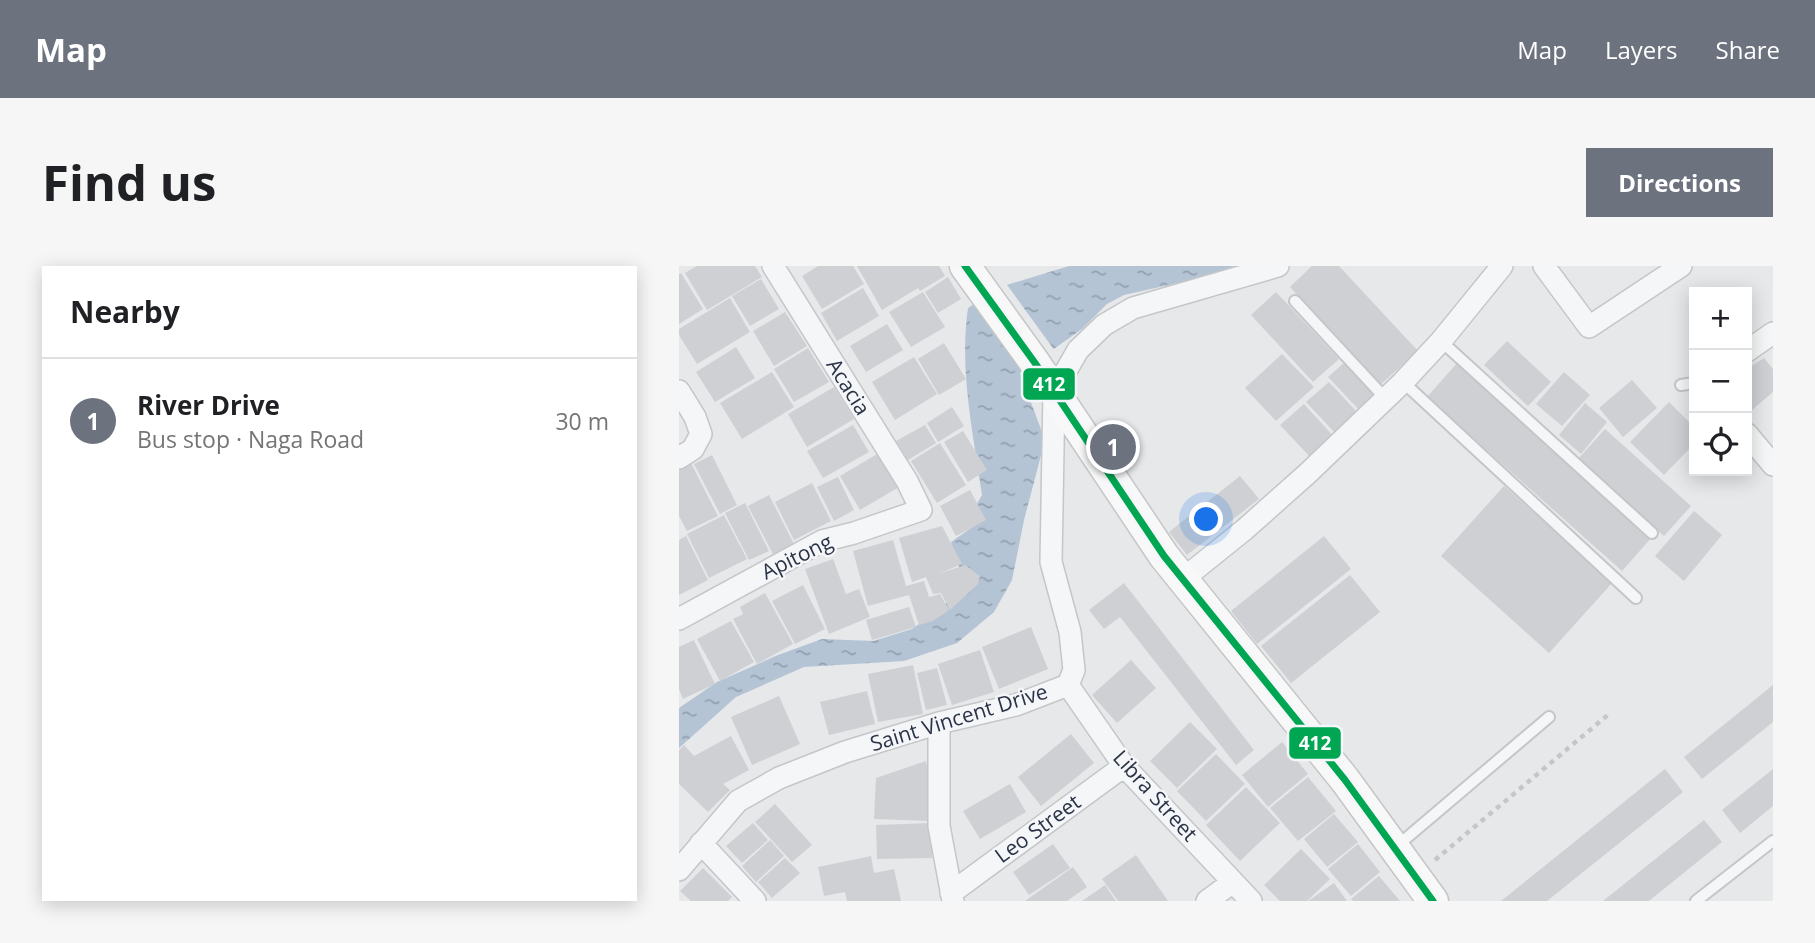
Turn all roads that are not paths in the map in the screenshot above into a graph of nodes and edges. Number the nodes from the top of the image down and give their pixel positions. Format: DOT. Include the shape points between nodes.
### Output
graph roads {
  1 [pos="773,266"];
  2 [pos="965,266"];
  3 [pos="1278,266"];
  4 [pos="1502,266"];
  5 [pos="1681,266"];
  6 [pos="1554,269"];
  7 [pos="1295,301"];
  8 [pos="1773,333"];
  9 [pos="1440,341"];
  10 [pos="1748,350"];
  11 [pos="1403,382"];
  12 [pos="1689,384"];
  13 [pos="1681,385"];
  14 [pos="679,391"];
  15 [pos="1054,392"];
  16 [pos="1385,398"];
  17 [pos="1752,440"];
  18 [pos="679,458"];
  19 [pos="1773,466"];
  20 [pos="921,510"];
  21 [pos="1652,533"];
  22 [pos="1183,579"];
  23 [pos="1636,598"];
  24 [pos="679,619"];
  25 [pos="1068,685"];
  26 [pos="1549,717"];
  27 [pos="939,723"];
  28 [pos="1124,766"];
  29 [pos="1773,841"];
  30 [pos="701,843"];
  31 [pos="1395,848"];
  32 [pos="679,870"];
  33 [pos="1233,882"];
  34 [pos="952,897"];
  35 [pos="755,901"];
  36 [pos="1206,901"];
  37 [pos="1251,901"];
  38 [pos="1433,901"];
  39 [pos="1696,901"];
  1 -- 20 [label="street, Acacia"];
  2 -- 15 [label="main road"];
  3 -- 15 [label="street" via="1133,308 1078,350"];
  4 -- 9 [label="street"];
  5 -- 6 [label="street" via="1589,327"];
  7 -- 16 [label="lane"];
  8 -- 10 [label="street"];
  9 -- 11 [label="street"];
  9 -- 21 [label="lane"];
  11 -- 16 [label="street"];
  11 -- 23 [label="lane"];
  12 -- 13 [label="lane"];
  14 -- 18 [label="street" via="701,434 693,449"];
  15 -- 22 [label="main road"];
  15 -- 25 [label="street, Saint Vincent Drive" via="1051,562 1070,632 1074,670"];
  16 -- 22 [label="street" via="1307,474"];
  17 -- 19 [label="street"];
  20 -- 24 [label="street, Apitong" via="822,541"];
  22 -- 31 [label="main road"];
  25 -- 27 [label="street, Saint Vincent Drive" via="1016,705"];
  25 -- 28 [label="street, Libra Street"];
  26 -- 31 [label="lane"];
  27 -- 30 [label="street, Saint Vincent Drive" via="779,778 738,801"];
  27 -- 34 [label="street" via="939,826"];
  28 -- 33 [label="street, Libra Street"];
  28 -- 34 [label="street, Leo Street"];
  29 -- 39 [label="lane"];
  30 -- 32 [label="street, Saint Vincent Drive"];
  30 -- 35 [label="street"];
  31 -- 38 [label="main road"];
  33 -- 36 [label="street"];
  33 -- 37 [label="street, Libra Street"];
}
